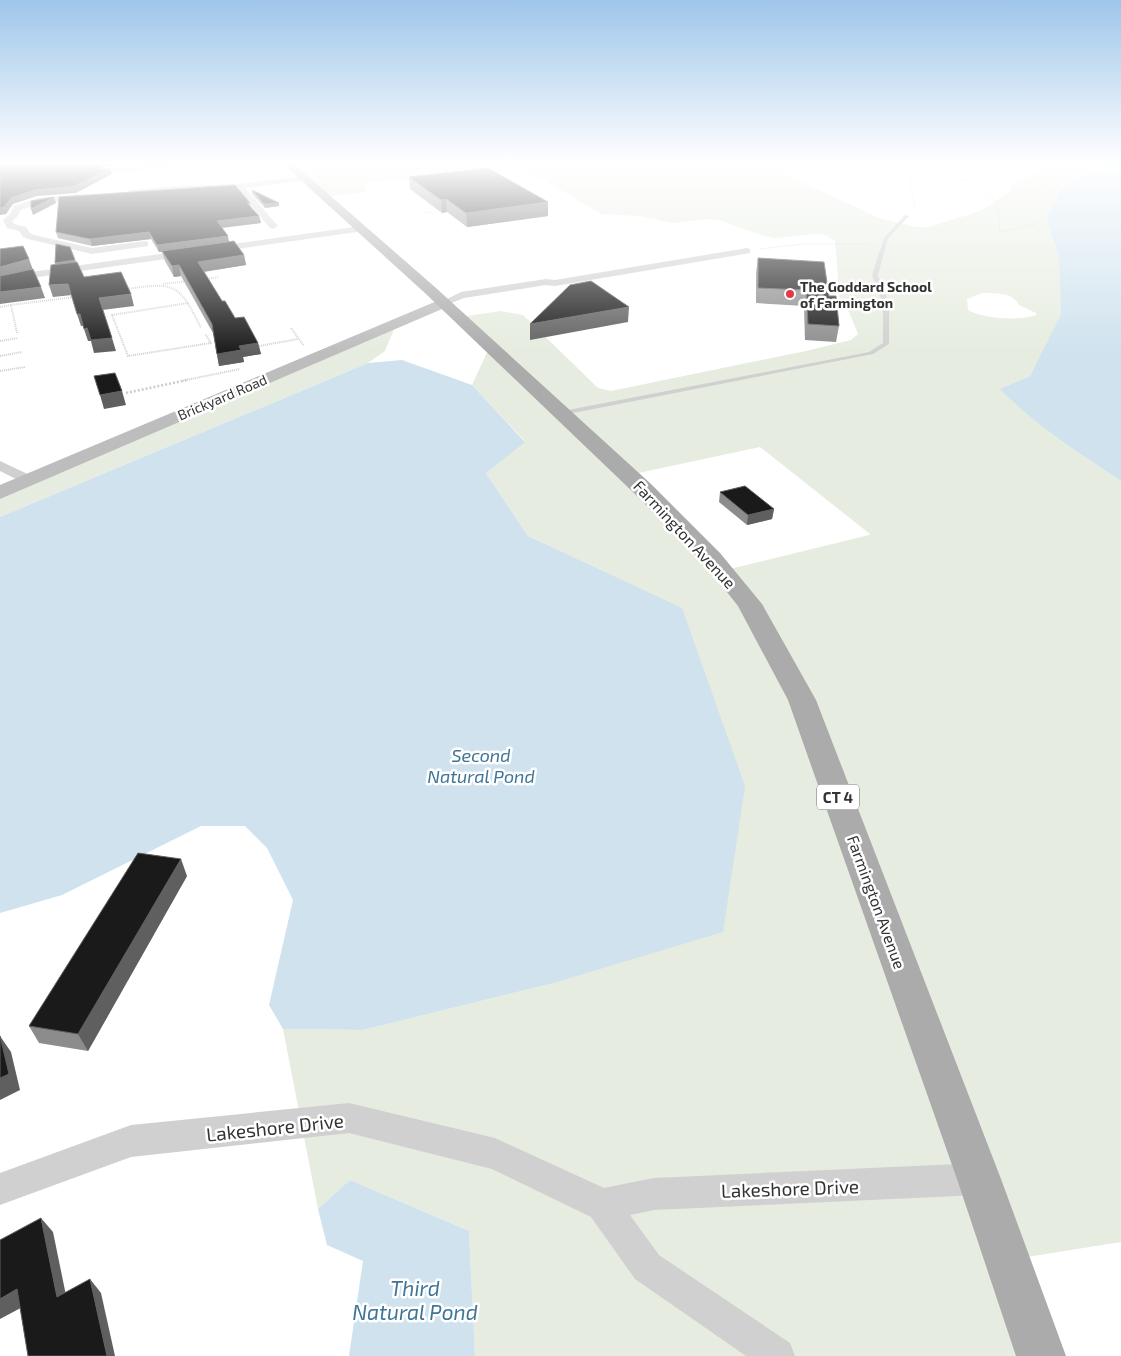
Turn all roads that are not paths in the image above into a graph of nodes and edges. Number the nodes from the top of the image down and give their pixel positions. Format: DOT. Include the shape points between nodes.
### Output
graph roads {
  1 [pos="16,227"];
  2 [pos="896,227"];
  3 [pos="361,229"];
  4 [pos="145,244"];
  5 [pos="747,251"];
  6 [pos="0,283"];
  7 [pos="444,302"];
  8 [pos="563,413"];
  9 [pos="0,465"];
  10 [pos="29,480"];
  11 [pos="0,493"];
  12 [pos="979,1180"];
  13 [pos="0,1189"];
  14 [pos="603,1205"];
  15 [pos="777,1356"];
  16 [pos="1041,1356"];
  1 -- 4 [label="street" via="23,229 31,238 92,251"];
  2 -- 8 [label="lane" via="886,238 875,276 886,304 886,344 871,353"];
  3 -- 6 [label="street" via="31,275"];
  3 -- 7 [label="main road, Farmington Avenue / CT 4"];
  5 -- 7 [label="street" via="555,283 472,301"];
  7 -- 8 [label="main road, Farmington Avenue / CT 4"];
  7 -- 10 [label="street, Brickyard Road"];
  8 -- 12 [label="main road, Farmington Avenue / CT 4" via="712,558 749,604 802,700"];
  9 -- 10 [label="street"];
  10 -- 11 [label="street, Brickyard Road"];
  12 -- 14 [label="street, Lakeshore Drive" via="654,1194"];
  12 -- 16 [label="main road, Farmington Avenue / CT 4"];
  13 -- 14 [label="street, Lakeshore Drive" via="132,1141 349,1118 495,1154"];
  14 -- 15 [label="street, Lakeshore Drive" via="647,1267"];
}
